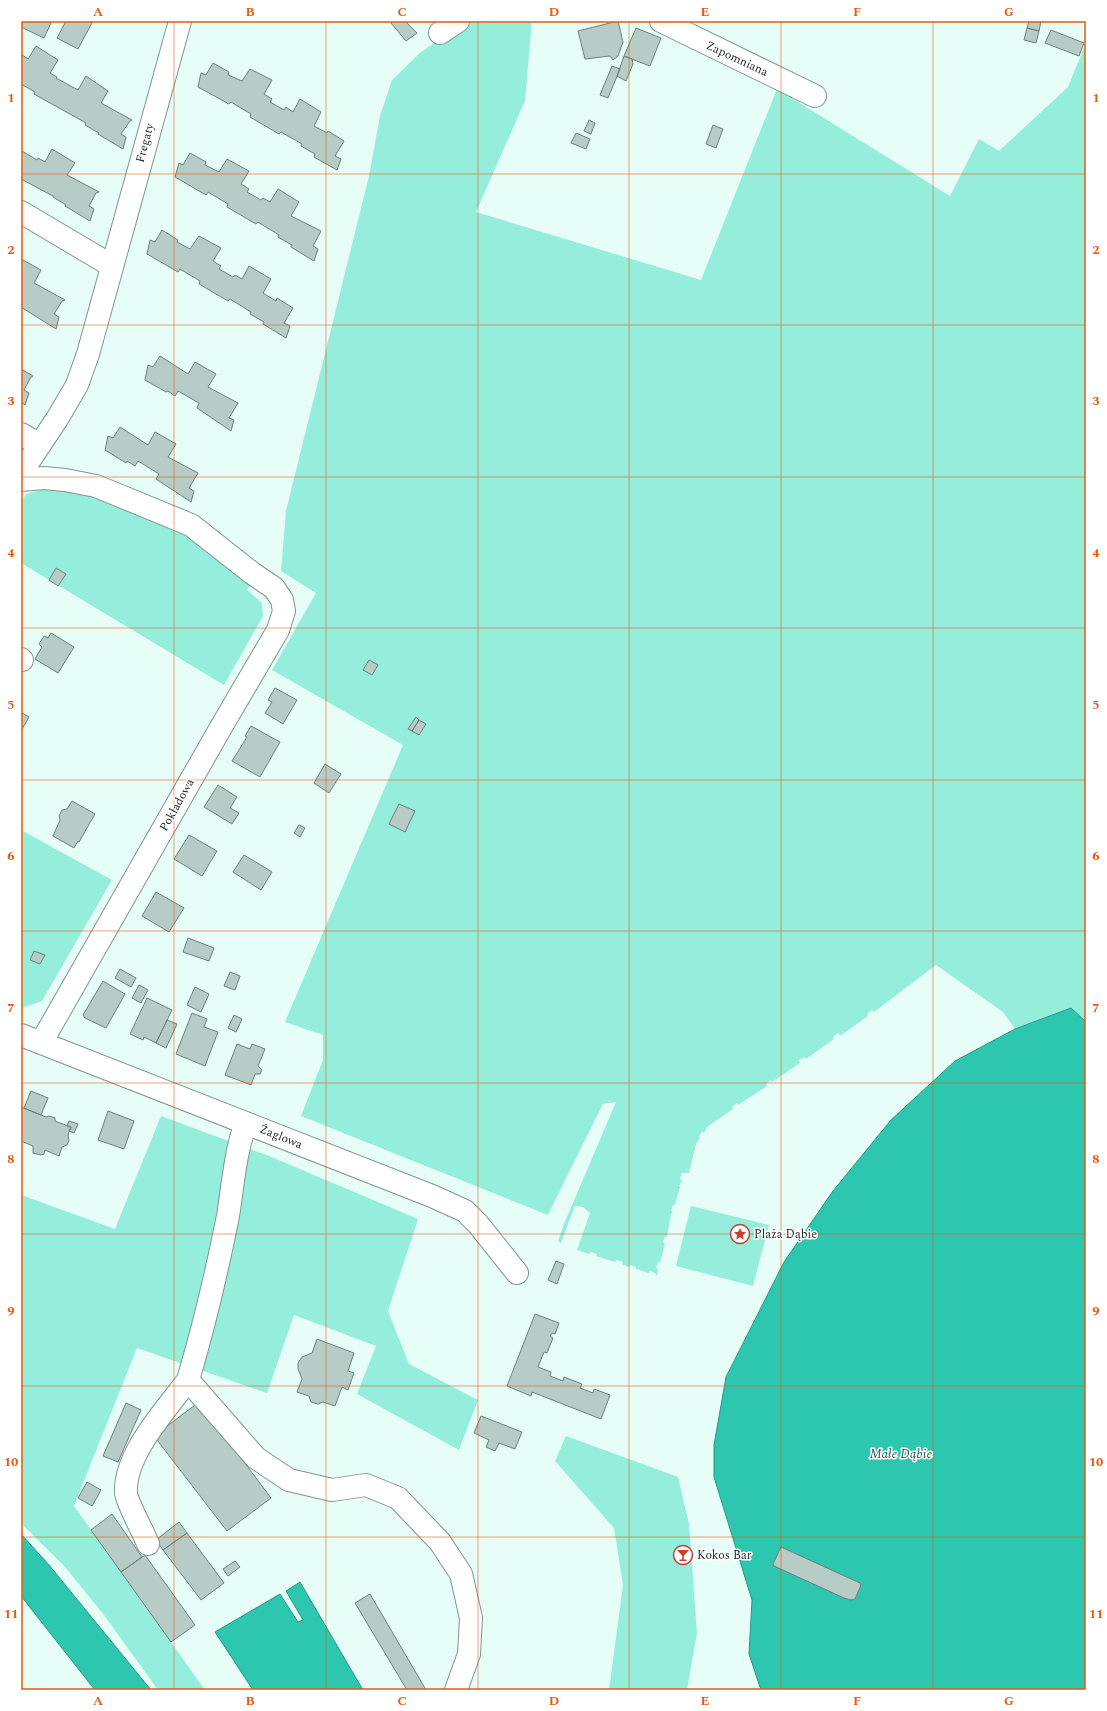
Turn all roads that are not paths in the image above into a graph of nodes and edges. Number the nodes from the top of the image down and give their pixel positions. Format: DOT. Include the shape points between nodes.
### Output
graph roads {
  1 [pos="180,21"];
  2 [pos="458,21"];
  3 [pos="661,21"];
  4 [pos="440,33"];
  5 [pos="815,96"];
  6 [pos="21,212"];
  7 [pos="112,266"];
  8 [pos="21,434"];
  9 [pos="40,445"];
  10 [pos="21,473"];
  11 [pos="21,480"];
  12 [pos="21,1035"];
  13 [pos="41,1043"];
  14 [pos="246,1123"];
  15 [pos="517,1273"];
  16 [pos="188,1380"];
  17 [pos="148,1544"];
  18 [pos="456,1690"];
  1 -- 7 [label="street, Fregaty"];
  2 -- 4 [label="street"];
  3 -- 5 [label="street, Zapomniana"];
  6 -- 7 [label="street"];
  7 -- 9 [label="street, Fregaty" via="88,354 76,385"];
  8 -- 9 [label="street"];
  9 -- 10 [label="street, Fregaty"];
  11 -- 13 [label="street, Pokładowa" via="51,478 96,486 191,525 274,588 280,596 284,611 282,623"];
  12 -- 13 [label="street, Żaglowa"];
  13 -- 14 [label="street, Żaglowa"];
  14 -- 15 [label="street, Żaglowa" via="465,1211"];
  14 -- 16 [label="street" via="238,1146 228,1216 211,1296"];
  16 -- 17 [label="street" via="142,1442 129,1469 126,1495"];
  16 -- 18 [label="street" via="256,1458 289,1480 332,1490 366,1485 392,1495 398,1498 440,1542 461,1574 472,1618 469,1654"];
}
